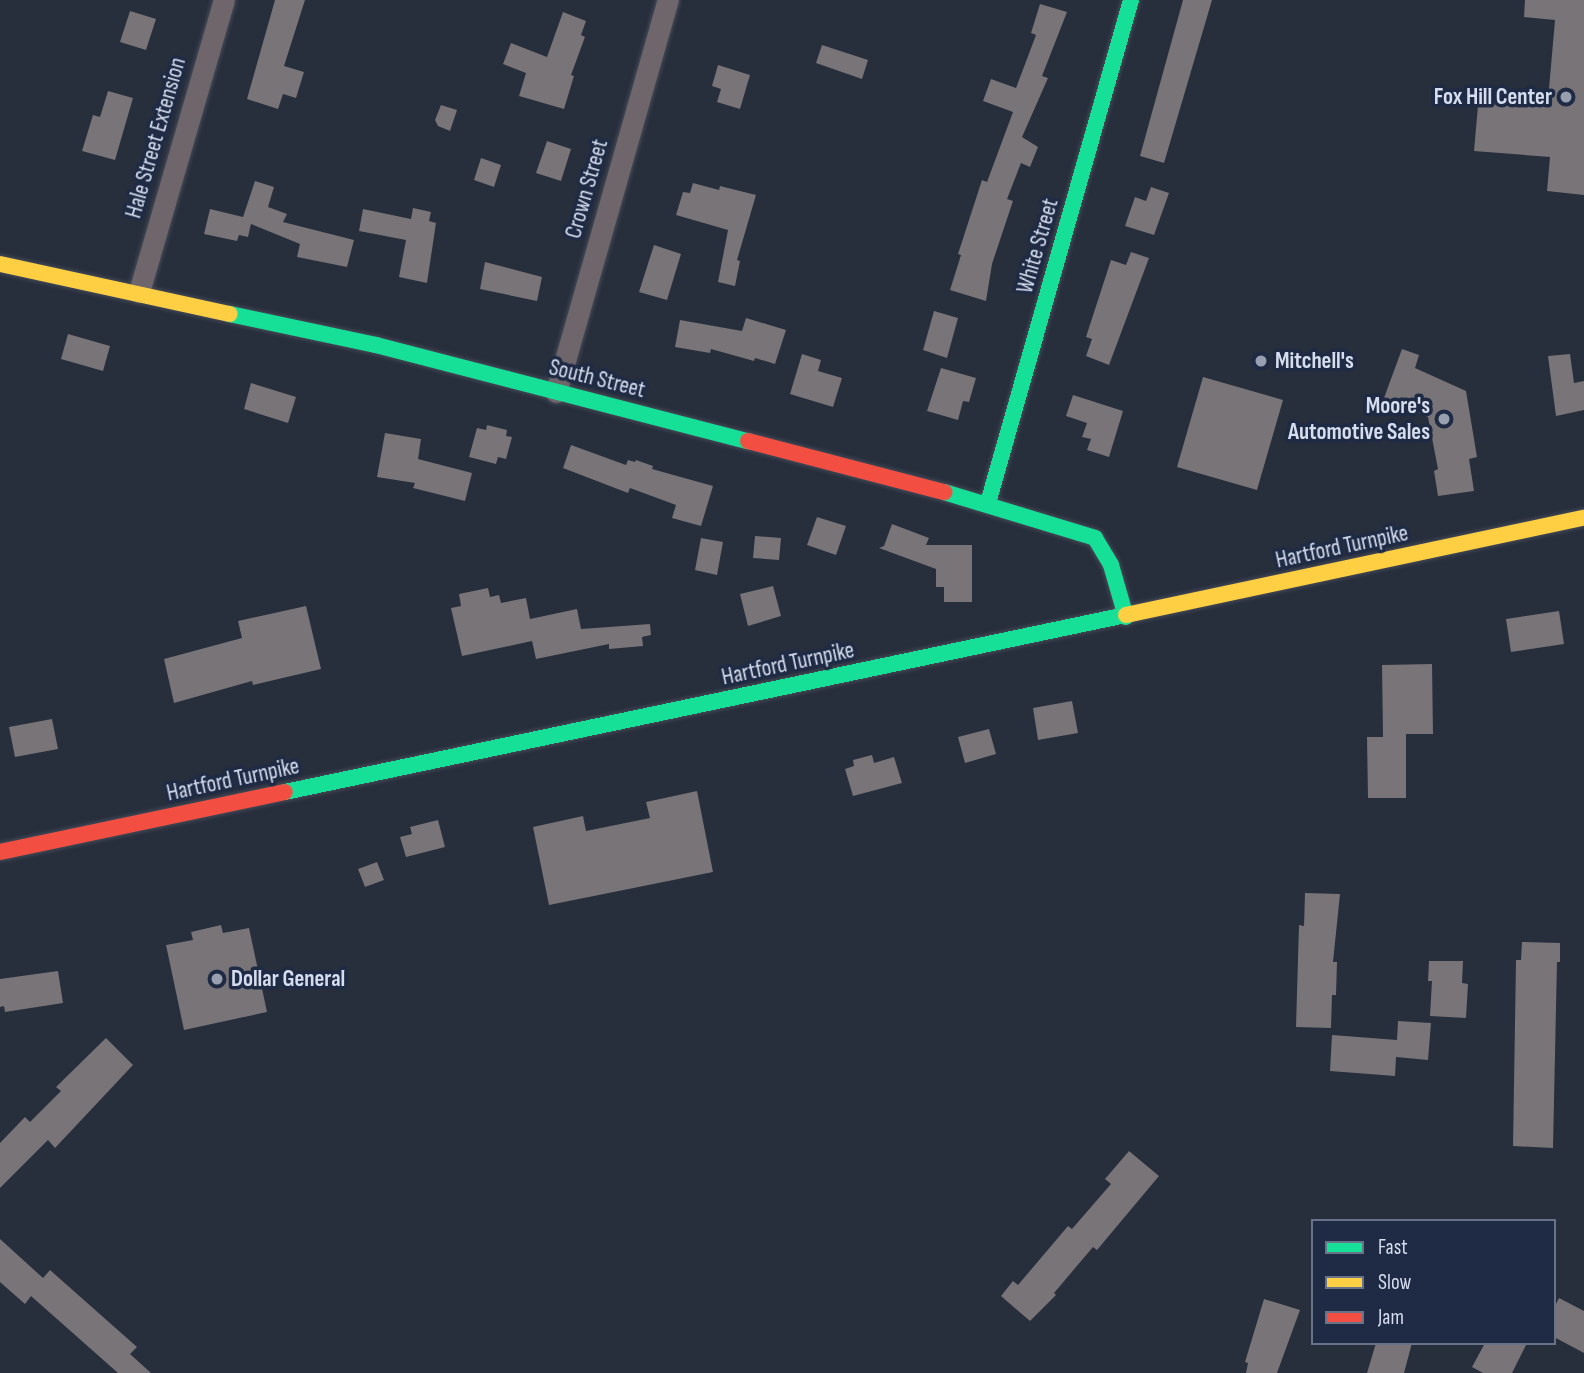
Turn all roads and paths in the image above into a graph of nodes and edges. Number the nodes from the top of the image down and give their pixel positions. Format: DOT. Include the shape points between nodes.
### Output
graph roads {
  1 [pos="224,0"];
  2 [pos="668,0"];
  3 [pos="1131,0"];
  4 [pos="0,264"];
  5 [pos="139,292"];
  6 [pos="556,392"];
  7 [pos="988,503"];
  8 [pos="1584,519"];
  9 [pos="1126,617"];
  10 [pos="0,852"];
  1 -- 5 [label="street, Hale Street Extension"];
  2 -- 6 [label="street, Crown Street"];
  3 -- 7 [label="street, White Street"];
  4 -- 5 [label="street, South Street"];
  5 -- 6 [label="street, South Street" via="376,345"];
  6 -- 7 [label="street, South Street"];
  7 -- 9 [label="street, South Street" via="1095,538 1111,565"];
  8 -- 9 [label="street, Hartford Turnpike"];
  9 -- 10 [label="street, Hartford Turnpike"];
}
